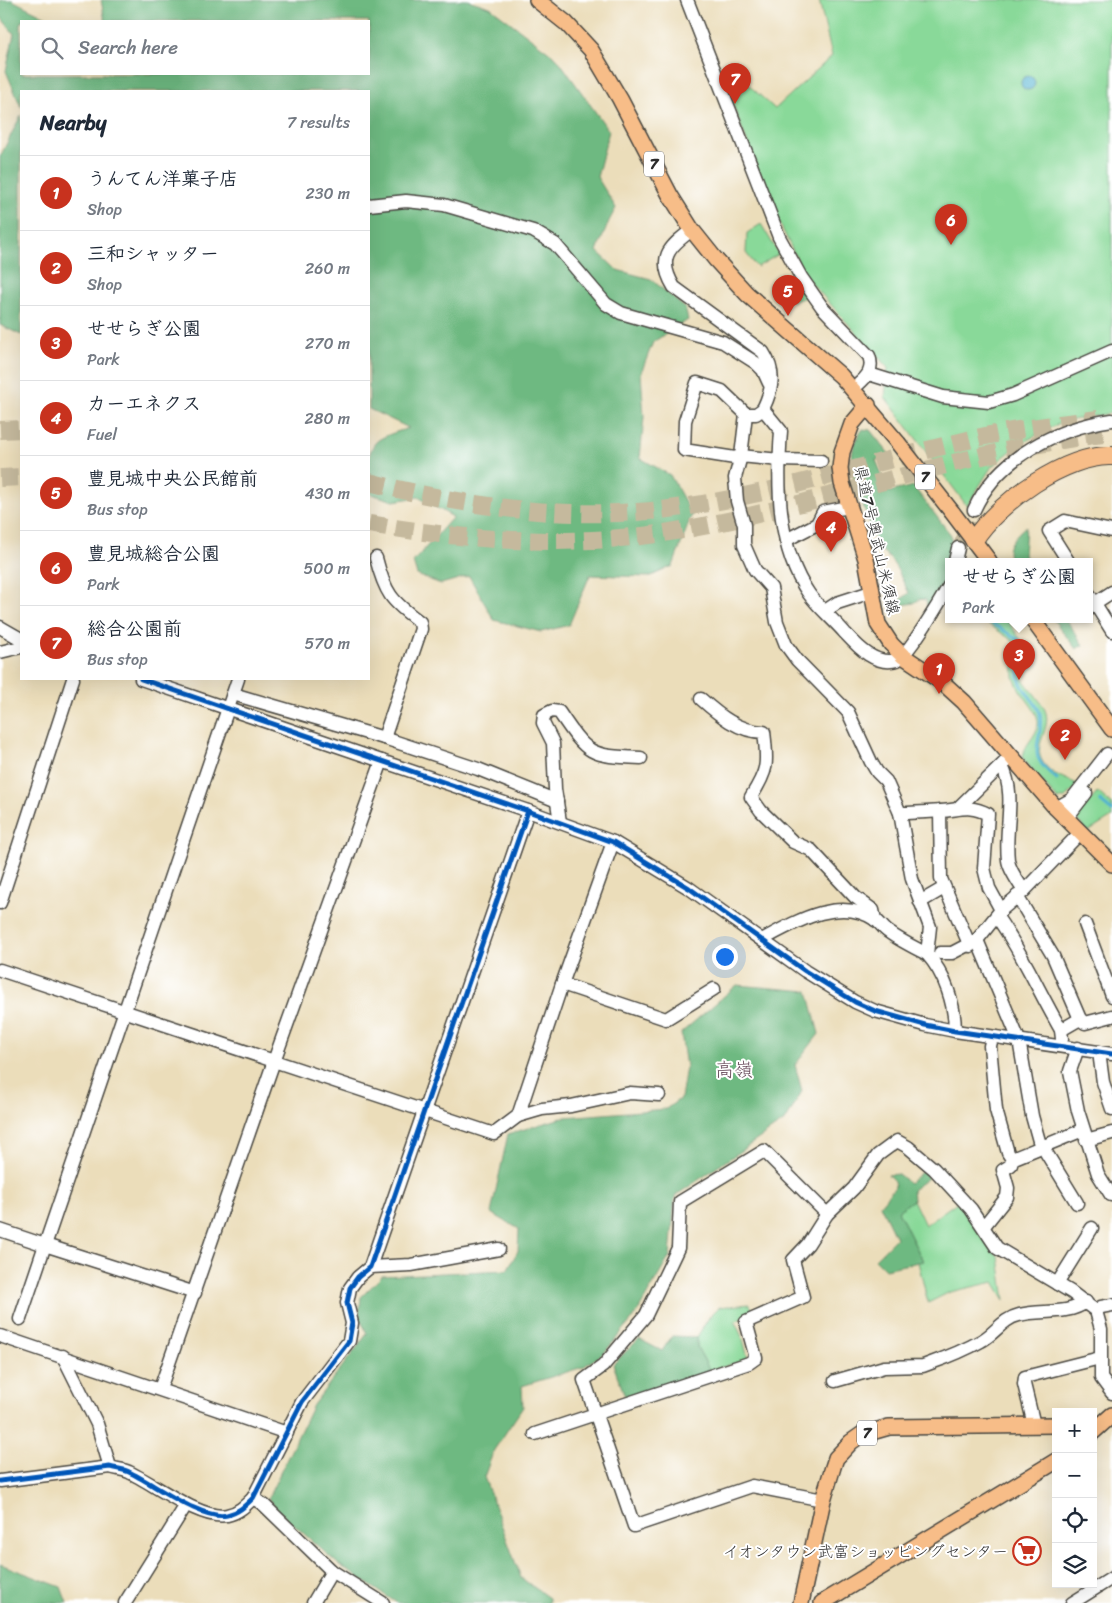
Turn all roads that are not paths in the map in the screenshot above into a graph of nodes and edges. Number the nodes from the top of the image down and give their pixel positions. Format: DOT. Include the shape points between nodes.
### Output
graph roads {
  1 [pos="537,0"];
  2 [pos="686,0"];
  3 [pos="370,205"];
  4 [pos="692,230"];
  5 [pos="1112,351"];
  6 [pos="869,374"];
  7 [pos="854,389"];
  8 [pos="771,390"];
  9 [pos="868,405"];
  10 [pos="763,409"];
  11 [pos="746,414"];
  12 [pos="1112,420"];
  13 [pos="741,456"];
  14 [pos="1112,456"];
  15 [pos="779,460"];
  16 [pos="821,461"];
  17 [pos="1112,465"];
  18 [pos="849,507"];
  19 [pos="974,510"];
  20 [pos="1112,531"];
  21 [pos="786,540"];
  22 [pos="974,540"];
  23 [pos="958,548"];
  24 [pos="376,558"];
  25 [pos="956,558"];
  26 [pos="988,558"];
  27 [pos="1066,558"];
  28 [pos="871,592"];
  29 [pos="945,592"];
  30 [pos="1112,592"];
  31 [pos="1093,598"];
  32 [pos="1093,600"];
  33 [pos="825,610"];
  34 [pos="1035,623"];
  35 [pos="0,627"];
  36 [pos="1112,631"];
  37 [pos="20,638"];
  38 [pos="20,647"];
  39 [pos="0,652"];
  40 [pos="903,656"];
  41 [pos="73,680"];
  42 [pos="144,680"];
  43 [pos="238,680"];
  44 [pos="233,694"];
  45 [pos="701,699"];
  46 [pos="228,708"];
  47 [pos="1112,729"];
  48 [pos="384,738"];
  49 [pos="1110,757"];
  50 [pos="641,758"];
  51 [pos="382,762"];
  52 [pos="1006,762"];
  53 [pos="557,801"];
  54 [pos="959,807"];
  55 [pos="528,811"];
  56 [pos="940,811"];
  57 [pos="900,813"];
  58 [pos="1061,814"];
  59 [pos="560,822"];
  60 [pos="1080,833"];
  61 [pos="613,842"];
  62 [pos="1112,864"];
  63 [pos="944,888"];
  64 [pos="1021,893"];
  65 [pos="0,902"];
  66 [pos="920,902"];
  67 [pos="999,914"];
  68 [pos="875,920"];
  69 [pos="1085,924"];
  70 [pos="762,940"];
  71 [pos="973,943"];
  72 [pos="933,954"];
  73 [pos="0,970"];
  74 [pos="562,984"];
  75 [pos="714,989"];
  76 [pos="1112,996"];
  77 [pos="126,1012"];
  78 [pos="1112,1016"];
  79 [pos="1080,1019"];
  80 [pos="1061,1030"];
  81 [pos="955,1031"];
  82 [pos="992,1037"];
  83 [pos="1019,1040"];
  84 [pos="1061,1046"];
  85 [pos="1078,1048"];
  86 [pos="1099,1052"];
  87 [pos="1112,1054"];
  88 [pos="274,1061"];
  89 [pos="659,1095"];
  90 [pos="1112,1109"];
  91 [pos="423,1112"];
  92 [pos="518,1116"];
  93 [pos="1112,1133"];
  94 [pos="1084,1135"];
  95 [pos="1043,1148"];
  96 [pos="1012,1159"];
  97 [pos="1111,1195"];
  98 [pos="1077,1203"];
  99 [pos="827,1214"];
  100 [pos="984,1226"];
  101 [pos="1092,1228"];
  102 [pos="0,1230"];
  103 [pos="45,1245"];
  104 [pos="500,1249"];
  105 [pos="370,1267"];
  106 [pos="1057,1284"];
  107 [pos="195,1293"];
  108 [pos="1086,1302"];
  109 [pos="1112,1304"];
  110 [pos="1096,1311"];
  111 [pos="20,1319"];
  112 [pos="0,1336"];
  113 [pos="63,1356"];
  114 [pos="1100,1358"];
  115 [pos="835,1381"];
  116 [pos="160,1389"];
  117 [pos="1112,1393"];
  118 [pos="595,1414"];
  119 [pos="1112,1415"];
  120 [pos="1034,1425"];
  121 [pos="1052,1425"];
  122 [pos="1097,1428"];
  123 [pos="287,1433"];
  124 [pos="535,1434"];
  125 [pos="1052,1463"];
  126 [pos="110,1468"];
  127 [pos="0,1482"];
  128 [pos="253,1498"];
  129 [pos="823,1500"];
  130 [pos="186,1505"];
  131 [pos="332,1571"];
  132 [pos="1112,1578"];
  133 [pos="125,1603"];
  134 [pos="313,1603"];
  135 [pos="382,1603"];
  136 [pos="802,1603"];
  137 [pos="822,1603"];
  138 [pos="1072,1603"];
  1 -- 4 [label="main road, 7" via="579,36 602,66"];
  2 -- 6 [label="street" via="780,237 801,277 822,307 869,356 872,366"];
  3 -- 8 [label="street" via="406,201 444,205 533,231 555,244 606,304 621,313 723,342 763,370"];
  4 -- 7 [label="main road, 7" via="748,294"];
  4 -- 8 [label="street" via="669,251 665,262 667,276 674,287 762,352 770,363"];
  5 -- 6 [label="street" via="1014,395 989,402 943,397"];
  6 -- 7 [label="street"];
  7 -- 9 [label="main road, 7"];
  8 -- 10 [label="street"];
  9 -- 18 [label="main road, 県道7号奥武山米須線" via="852,424 842,452 841,476"];
  9 -- 22 [label="main road, 7, bridge"];
  10 -- 11 [label="street" via="756,414"];
  10 -- 15 [label="street" via="781,431"];
  11 -- 13 [label="street"];
  11 -- 13 [label="street" via="722,391 697,383 685,422 684,450 735,458"];
  12 -- 19 [label="street" via="1093,422 1029,449 1000,470"];
  13 -- 15 [label="street"];
  13 -- 57 [label="street" via="735,478 737,502 744,524 744,545 755,570 771,588 777,622 786,645 848,712"];
  14 -- 22 [label="highway" via="1090,457 1072,463 1040,480 982,527"];
  15 -- 16 [label="street"];
  15 -- 21 [label="street"];
  17 -- 22 [label="highway" via="1084,469 1056,480 990,536"];
  18 -- 21 [label="street" via="823,512 817,524"];
  18 -- 28 [label="main road, 県道7号奥武山米須線" via="866,559"];
  20 -- 27 [label="street" via="1065,521 1049,531"];
  21 -- 33 [label="street" via="794,567 810,594"];
  22 -- 26 [label="main road, 7"];
  23 -- 25 [label="street"];
  24 -- 48 [label="street" via="388,593 396,605 420,622 421,629"];
  28 -- 33 [label="street"];
  28 -- 40 [label="main road, 県道7号奥武山米須線" via="878,624 890,644"];
  29 -- 40 [label="street"];
  30 -- 31 [label="street"];
  32 -- 36 [label="street"];
  33 -- 40 [label="street" via="862,652 887,661"];
  34 -- 47 [label="main road"];
  35 -- 37 [label="street"];
  38 -- 39 [label="street"];
  40 -- 52 [label="main road, 県道7号奥武山米須線" via="954,692"];
  41 -- 65 [label="street"];
  42 -- 46 [label="street"];
  43 -- 44 [label="street"];
  44 -- 46 [label="street"];
  44 -- 48 [label="street"];
  45 -- 68 [label="street" via="718,714 749,732 764,732 765,776 751,797 793,842 811,850 873,910"];
  46 -- 51 [label="street"];
  46 -- 77 [label="street"];
  48 -- 53 [label="street" via="478,768"];
  49 -- 58 [label="street"];
  50 -- 53 [label="street" via="604,757 585,747 559,712 544,715 543,723 553,743"];
  51 -- 55 [label="street"];
  51 -- 88 [label="street"];
  52 -- 54 [label="street"];
  52 -- 58 [label="main road, 県道7号奥武山米須線"];
  52 -- 64 [label="street" via="1010,795 1008,861"];
  53 -- 59 [label="street"];
  54 -- 56 [label="street"];
  54 -- 67 [label="street" via="988,814 984,868"];
  55 -- 59 [label="street"];
  55 -- 91 [label="street"];
  56 -- 57 [label="street"];
  56 -- 63 [label="street"];
  57 -- 66 [label="street" via="912,879"];
  58 -- 60 [label="main road, 県道7号奥武山米須線"];
  59 -- 61 [label="street"];
  60 -- 62 [label="main road, 県道7号奥武山米須線"];
  60 -- 64 [label="street"];
  61 -- 70 [label="street" via="682,883"];
  61 -- 74 [label="street"];
  63 -- 66 [label="street"];
  63 -- 71 [label="street"];
  64 -- 67 [label="street"];
  64 -- 79 [label="street"];
  66 -- 72 [label="street" via="930,927"];
  67 -- 71 [label="street"];
  67 -- 80 [label="street"];
  68 -- 70 [label="street" via="852,909 830,910"];
  68 -- 72 [label="street" via="908,945"];
  69 -- 76 [label="street"];
  70 -- 81 [label="street" via="855,1002 897,1017"];
  71 -- 72 [label="street" via="952,954"];
  71 -- 83 [label="street"];
  72 -- 81 [label="street" via="955,1011"];
  73 -- 77 [label="street"];
  74 -- 75 [label="street" via="666,1019"];
  74 -- 92 [label="street"];
  77 -- 88 [label="street"];
  77 -- 103 [label="street"];
  78 -- 79 [label="street" via="1085,1023"];
  79 -- 80 [label="street"];
  80 -- 84 [label="street"];
  81 -- 82 [label="street"];
  82 -- 83 [label="street"];
  82 -- 96 [label="street" via="996,1110"];
  83 -- 84 [label="street"];
  83 -- 95 [label="street" via="1032,1116"];
  84 -- 85 [label="street"];
  85 -- 86 [label="street"];
  85 -- 94 [label="street" via="1070,1071"];
  86 -- 87 [label="street"];
  86 -- 90 [label="street" via="1103,1082"];
  88 -- 91 [label="street"];
  88 -- 107 [label="street"];
  89 -- 92 [label="street" via="630,1093"];
  91 -- 92 [label="street" via="494,1134"];
  91 -- 105 [label="street"];
  93 -- 94 [label="street"];
  94 -- 95 [label="street"];
  94 -- 97 [label="street" via="1098,1174"];
  95 -- 96 [label="street"];
  95 -- 98 [label="street"];
  96 -- 100 [label="street" via="1011,1165 1003,1170 1007,1197"];
  99 -- 100 [label="street" via="854,1188 878,1154 889,1145 900,1142 934,1169"];
  99 -- 118 [label="street" via="794,1260 802,1297 746,1322 756,1358"];
  99 -- 118 [label="street" via="764,1151 680,1202 678,1248 646,1315 603,1366 584,1380"];
  100 -- 106 [label="street" via="997,1248"];
  101 -- 106 [label="street"];
  102 -- 103 [label="street"];
  103 -- 107 [label="street"];
  103 -- 111 [label="street"];
  104 -- 105 [label="street" via="411,1265"];
  105 -- 123 [label="street" via="350,1288 347,1303 352,1323 349,1341 302,1402"];
  106 -- 108 [label="street"];
  107 -- 116 [label="street"];
  108 -- 110 [label="street"];
  108 -- 115 [label="street" via="1057,1312 1016,1316 1002,1323 983,1341 923,1366 884,1367"];
  109 -- 110 [label="street"];
  110 -- 114 [label="street" via="1101,1329"];
  112 -- 113 [label="street"];
  113 -- 116 [label="street"];
  113 -- 126 [label="street" via="97,1424"];
  114 -- 117 [label="street" via="1101,1378"];
  114 -- 120 [label="street" via="1025,1377"];
  116 -- 123 [label="street"];
  118 -- 124 [label="street"];
  118 -- 129 [label="street" via="634,1526 752,1486"];
  119 -- 122 [label="main road"];
  120 -- 121 [label="main road, 7"];
  120 -- 129 [label="main road, 7" via="918,1426 874,1430 851,1442 840,1454"];
  123 -- 128 [label="street"];
  125 -- 137 [label="main road"];
  126 -- 127 [label="street"];
  126 -- 130 [label="street" via="127,1471"];
  128 -- 130 [label="street" via="240,1510 226,1516"];
  128 -- 131 [label="street"];
  129 -- 136 [label="main road, 7"];
  130 -- 133 [label="street"];
  131 -- 134 [label="street"];
  131 -- 135 [label="street"];
  132 -- 138 [label="street"];
}
